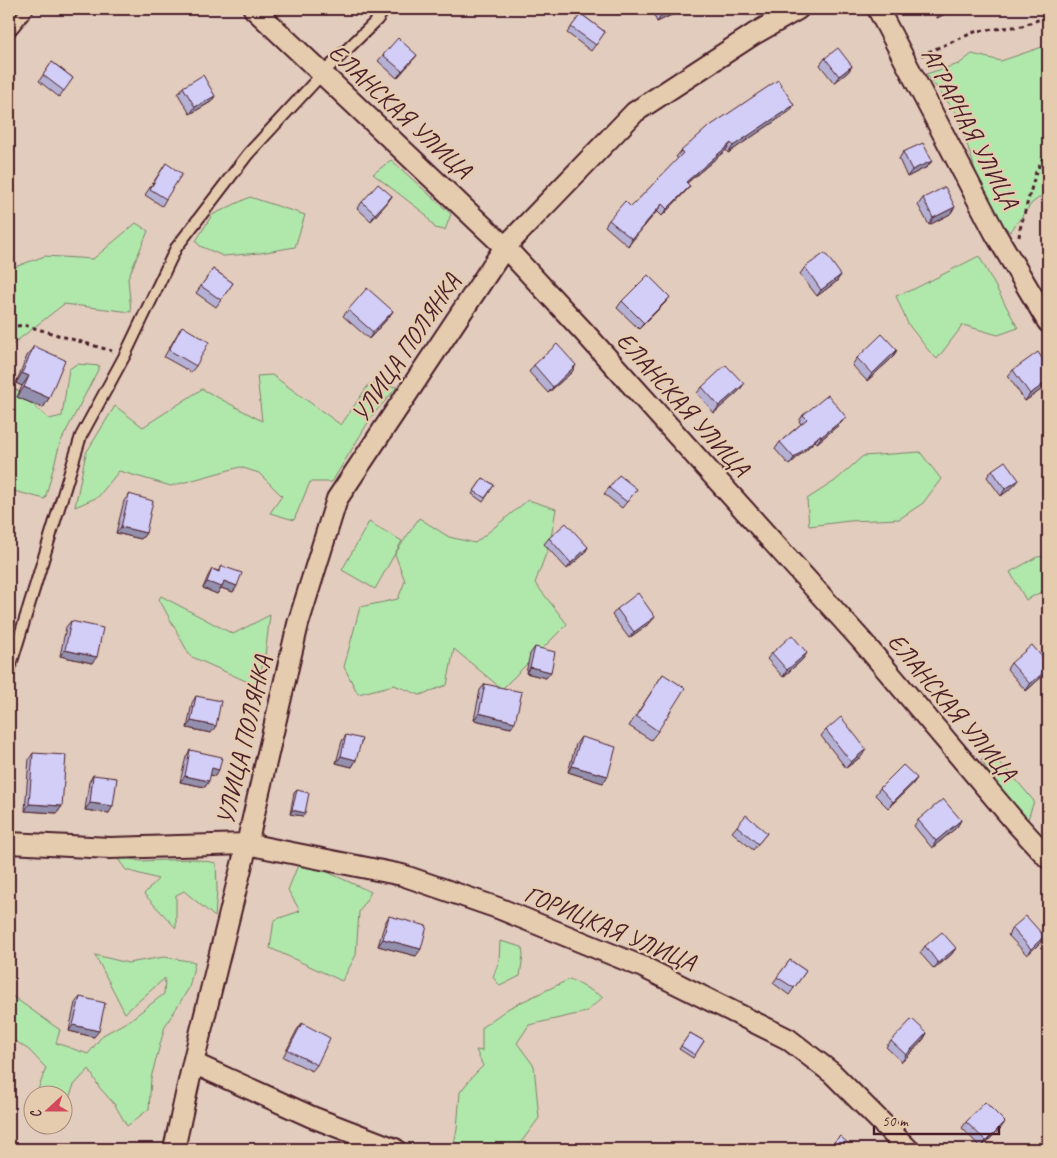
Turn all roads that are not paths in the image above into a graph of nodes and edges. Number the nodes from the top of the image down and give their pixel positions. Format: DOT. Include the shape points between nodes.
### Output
graph roads {
  1 [pos="28,9"];
  2 [pos="254,9"];
  3 [pos="386,9"];
  4 [pos="798,9"];
  5 [pos="878,9"];
  6 [pos="9,32"];
  7 [pos="322,74"];
  8 [pos="505,247"];
  9 [pos="1048,322"];
  10 [pos="9,671"];
  11 [pos="9,843"];
  12 [pos="247,844"];
  13 [pos="1048,858"];
  14 [pos="193,1063"];
  15 [pos="174,1149"];
  16 [pos="396,1149"];
  17 [pos="908,1149"];
  1 -- 6 [label="lane"];
  2 -- 7 [label="street, ЕЛАНСКАЯ УЛИЦА"];
  3 -- 7 [label="lane"];
  4 -- 8 [label="street, УЛИЦА ПОЛЯНКА" via="634,112"];
  5 -- 9 [label="street, АГРАРНАЯ УЛИЦА" via="995,233"];
  7 -- 8 [label="street, ЕЛАНСКАЯ УЛИЦА"];
  7 -- 10 [label="lane" via="248,154 176,248 125,355 81,436"];
  8 -- 12 [label="street, УЛИЦА ПОЛЯНКА" via="336,499 298,624"];
  8 -- 13 [label="street, ЕЛАНСКАЯ УЛИЦА" via="862,642"];
  11 -- 12 [label="street, УЛИЦА ПОЛЯНКА" via="110,848"];
  12 -- 14 [label="street, УЛИЦА ПОЛЯНКА"];
  12 -- 17 [label="street, ГОРИЦКАЯ УЛИЦА" via="402,874 498,908 643,967 788,1039 832,1073"];
  14 -- 15 [label="street, УЛИЦА ПОЛЯНКА"];
  14 -- 16 [label="street" via="312,1117"];
}
